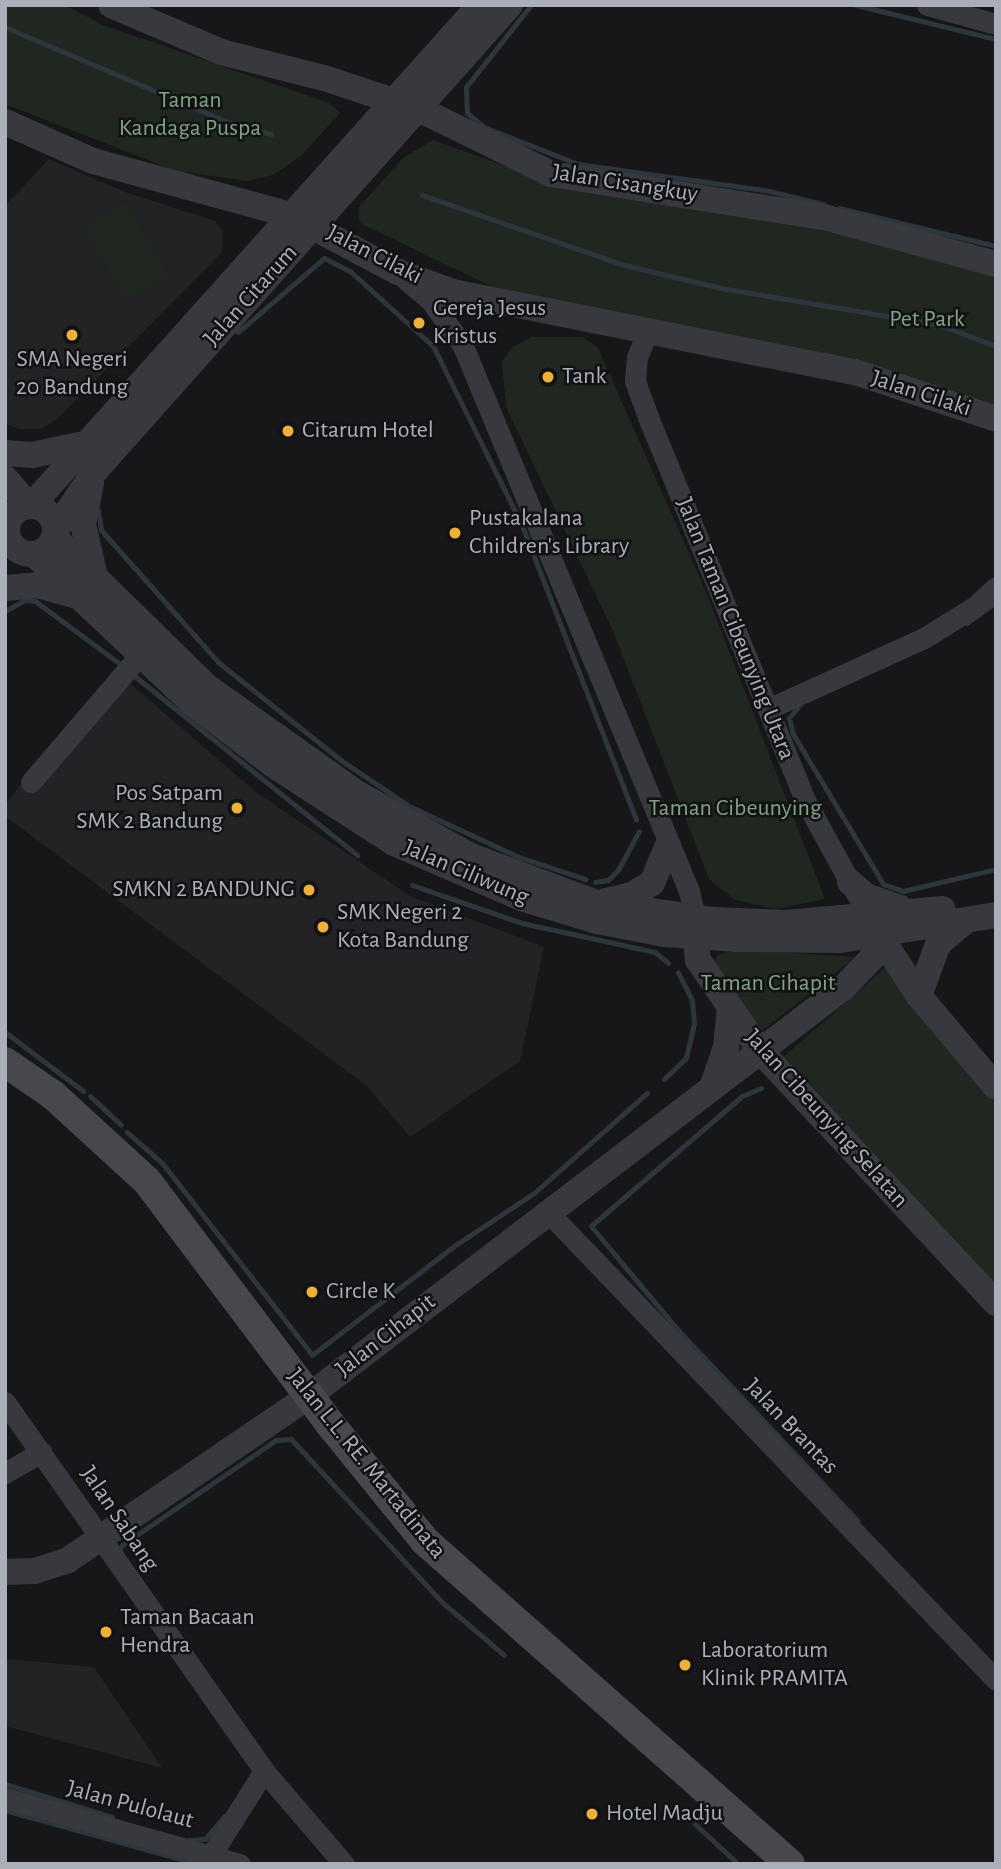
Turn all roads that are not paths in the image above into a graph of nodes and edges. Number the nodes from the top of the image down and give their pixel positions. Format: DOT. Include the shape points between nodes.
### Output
graph roads {
  1 [pos="111,5"];
  2 [pos="480,5"];
  3 [pos="510,5"];
  4 [pos="927,5"];
  5 [pos="996,24"];
  6 [pos="409,106"];
  7 [pos="5,122"];
  8 [pos="302,220"];
  9 [pos="996,264"];
  10 [pos="398,272"];
  11 [pos="648,330"];
  12 [pos="996,419"];
  13 [pos="89,443"];
  14 [pos="5,453"];
  15 [pos="95,471"];
  16 [pos="5,478"];
  17 [pos="30,506"];
  18 [pos="55,533"];
  19 [pos="30,554"];
  20 [pos="5,574"];
  21 [pos="89,587"];
  22 [pos="996,587"];
  23 [pos="5,588"];
  24 [pos="140,654"];
  25 [pos="768,709"];
  26 [pos="279,755"];
  27 [pos="31,782"];
  28 [pos="668,845"];
  29 [pos="850,882"];
  30 [pos="996,899"];
  31 [pos="597,903"];
  32 [pos="929,911"];
  33 [pos="996,915"];
  34 [pos="964,922"];
  35 [pos="873,925"];
  36 [pos="694,927"];
  37 [pos="919,996"];
  38 [pos="730,1011"];
  39 [pos="761,1052"];
  40 [pos="5,1062"];
  41 [pos="713,1084"];
  42 [pos="996,1087"];
  43 [pos="548,1212"];
  44 [pos="996,1303"];
  45 [pos="309,1396"];
  46 [pos="5,1402"];
  47 [pos="41,1452"];
  48 [pos="5,1473"];
  49 [pos="100,1541"];
  50 [pos="5,1572"];
  51 [pos="996,1680"];
  52 [pos="264,1771"];
  53 [pos="5,1798"];
  54 [pos="211,1855"];
  55 [pos="240,1864"];
  56 [pos="344,1864"];
  57 [pos="790,1864"];
  1 -- 6 [label="street, Jalan Cisangkuy" via="221,52"];
  2 -- 6 [label="street, Jalan Citarum"];
  3 -- 6 [label="street, Jalan Citarum"];
  4 -- 5 [label="street"];
  6 -- 8 [label="street, Jalan Citarum"];
  6 -- 9 [label="street, Jalan Cisangkuy" via="551,174 824,217"];
  7 -- 8 [label="street, Jalan Cilaki" via="93,161"];
  8 -- 10 [label="street, Jalan Cilaki"];
  8 -- 13 [label="street, Jalan Citarum"];
  8 -- 15 [label="street, Jalan Citarum"];
  10 -- 11 [label="street, Jalan Cilaki" via="453,292"];
  10 -- 28 [label="street, Jalan Cibeunying Selatan" via="431,301 463,346"];
  11 -- 12 [label="street, Jalan Cilaki" via="855,372"];
  11 -- 25 [label="street, Jalan Taman Cibeunying Utara" via="637,357 635,381"];
  13 -- 14 [label="street" via="32,455"];
  13 -- 17 [label="street, Jalan Citarum"];
  15 -- 18 [label="street, Jalan Citarum"];
  15 -- 21 [label="street" via="83,524"];
  16 -- 17 [label="street"];
  17 -- 18 [label="street" via="46,510"];
  17 -- 19 [label="street" via="11,516 6,530 12,545"];
  18 -- 19 [label="street" via="47,549"];
  18 -- 21 [label="street, Jalan Ciliwung"];
  19 -- 20 [label="street"];
  19 -- 21 [label="street, Jalan Ciliwung"];
  21 -- 23 [label="street"];
  21 -- 24 [label="street, Jalan Ciliwung"];
  21 -- 26 [label="street, Jalan Ciliwung"];
  22 -- 25 [label="street" via="974,607 924,638"];
  24 -- 26 [label="street, Jalan Ciliwung" via="191,702"];
  24 -- 27 [label="street"];
  25 -- 29 [label="street, Jalan Taman Cibeunying Utara" via="807,804"];
  26 -- 31 [label="street, Jalan Ciliwung" via="430,837"];
  26 -- 36 [label="street, Jalan Ciliwung" via="394,843 462,875 597,921"];
  28 -- 31 [label="street" via="655,879 645,889"];
  28 -- 36 [label="street, Jalan Cibeunying Selatan" via="690,891"];
  29 -- 32 [label="street" via="884,904"];
  29 -- 35 [label="street, Jalan Taman Cibeunying Utara"];
  30 -- 32 [label="street, Jalan Ciliwung"];
  31 -- 36 [label="street, Jalan Ciliwung"];
  32 -- 35 [label="street, Jalan Ciliwung"];
  33 -- 34 [label="street, Jalan Ciliwung"];
  34 -- 35 [label="street, Jalan Ciliwung"];
  34 -- 37 [label="street" via="938,944"];
  35 -- 36 [label="street, Jalan Ciliwung" via="786,941"];
  35 -- 37 [label="street, Jalan Taman Cibeunying Utara"];
  35 -- 39 [label="street, Jalan Cihapit" via="863,971"];
  36 -- 38 [label="street, Jalan Cibeunying Selatan" via="698,960"];
  37 -- 42 [label="street, Jalan Taman Cibeunying Utara"];
  38 -- 39 [label="street, Jalan Cibeunying Selatan"];
  38 -- 41 [label="street" via="726,1047"];
  39 -- 41 [label="street, Jalan Cihapit"];
  39 -- 44 [label="street, Jalan Cibeunying Selatan"];
  40 -- 45 [label="main road, Jalan L.L. RE. Martadinata" via="53,1095 148,1181"];
  41 -- 43 [label="street, Jalan Cihapit"];
  43 -- 45 [label="street, Jalan Cihapit"];
  43 -- 51 [label="street, Jalan Brantas"];
  45 -- 49 [label="street, Jalan Cihapit"];
  45 -- 57 [label="main road, Jalan L.L. RE. Martadinata" via="410,1525 455,1572"];
  46 -- 47 [label="street, Jalan Sabang"];
  47 -- 48 [label="street"];
  47 -- 49 [label="street, Jalan Sabang"];
  49 -- 50 [label="street, Jalan Cihapit" via="52,1566"];
  49 -- 52 [label="street, Jalan Sabang"];
  52 -- 54 [label="street"];
  52 -- 56 [label="street, Jalan Sabang"];
  53 -- 54 [label="street, Jalan Pulolaut"];
  54 -- 55 [label="street, Jalan Pulolaut"];
}
